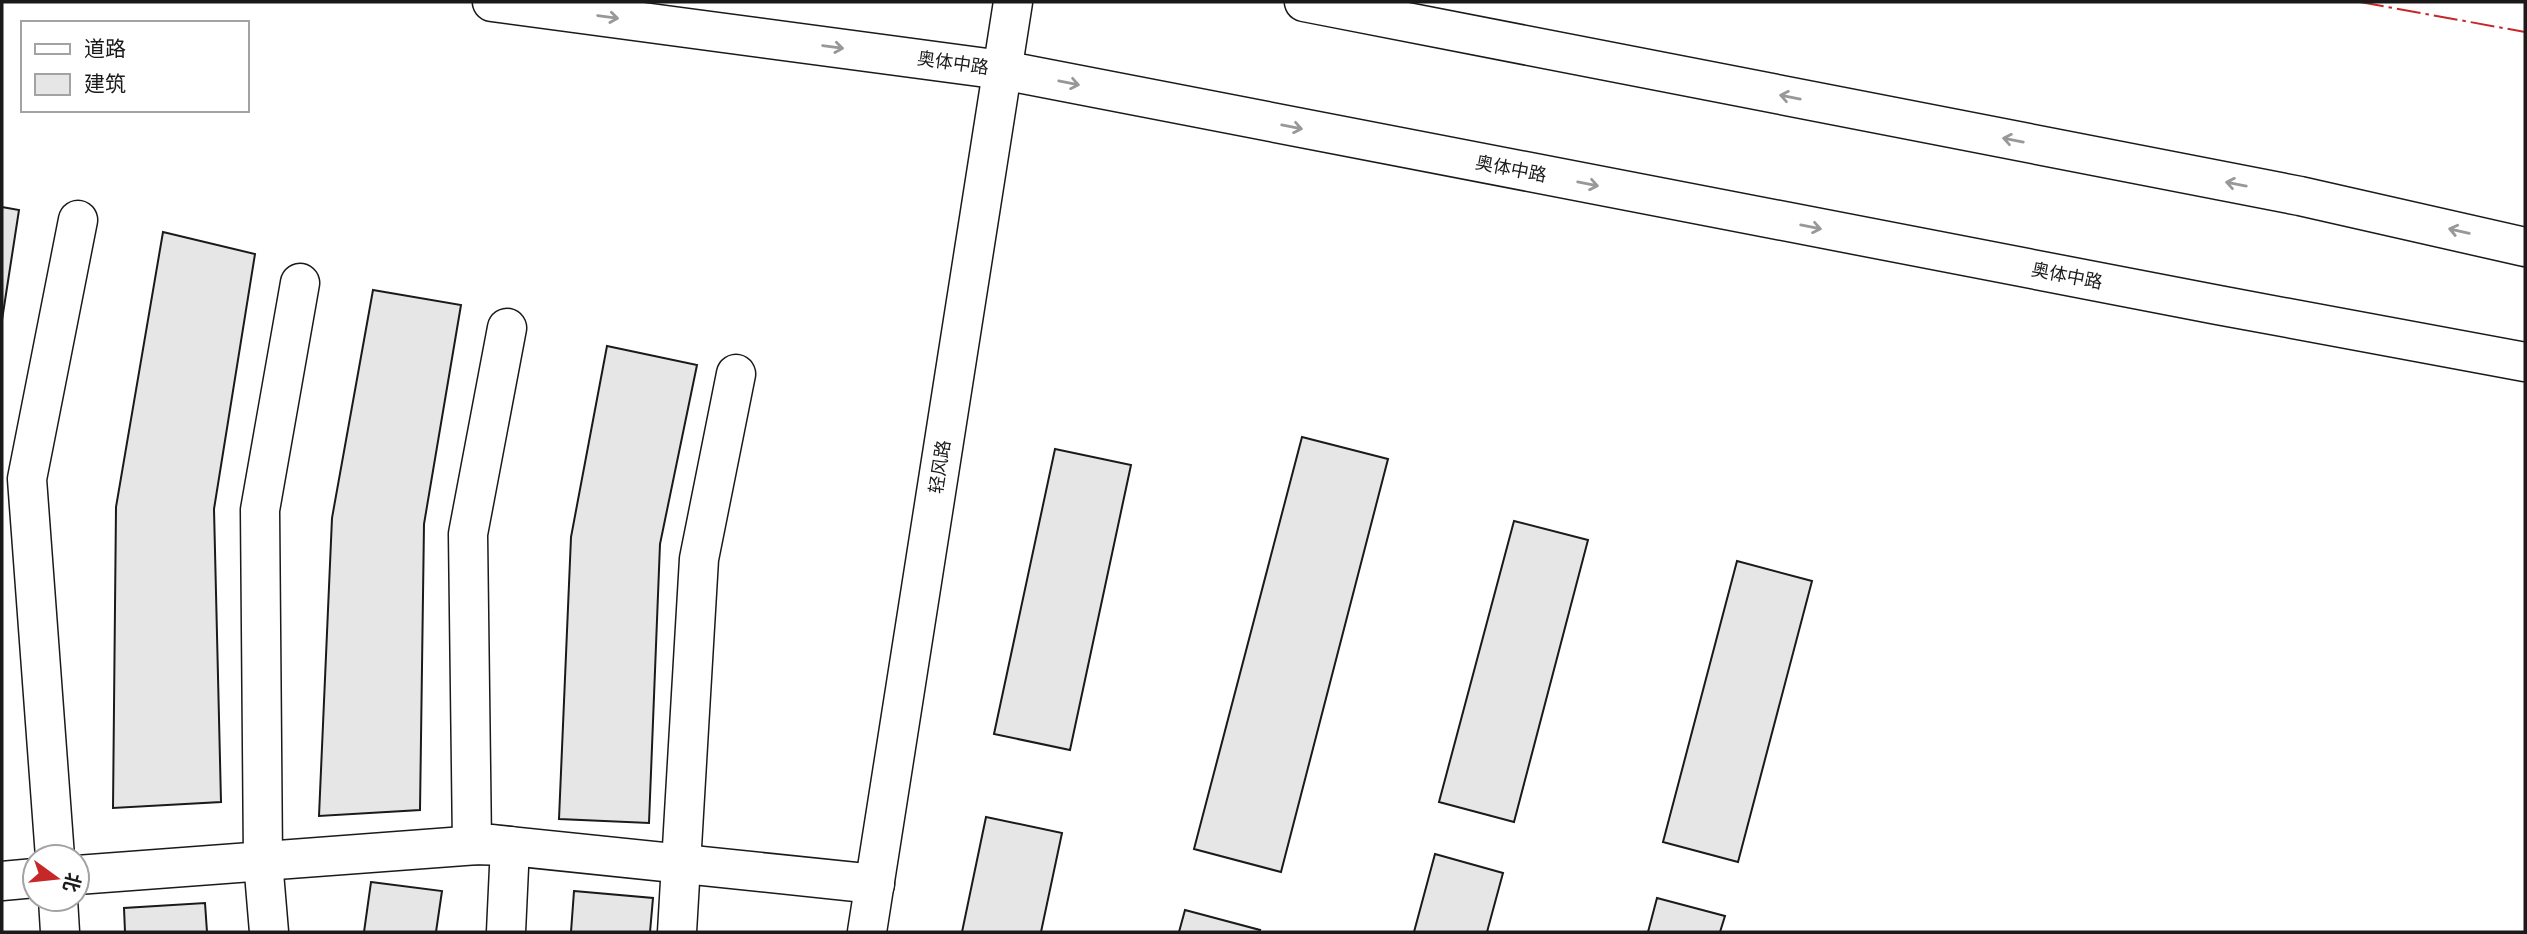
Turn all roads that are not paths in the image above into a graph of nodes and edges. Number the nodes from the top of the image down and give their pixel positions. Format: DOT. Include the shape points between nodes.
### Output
graph roads {
  1 [pos="492,2"];
  2 [pos="1013,2"];
  3 [pos="1304,2"];
  4 [pos="1002,70"];
  5 [pos="78,220"];
  6 [pos="2525,247"];
  7 [pos="300,283"];
  8 [pos="507,328"];
  9 [pos="2525,362"];
  10 [pos="736,374"];
  11 [pos="17,458"];
  12 [pos="54,843"];
  13 [pos="472,845"];
  14 [pos="510,846"];
  15 [pos="263,861"];
  16 [pos="681,863"];
  17 [pos="91,874"];
  18 [pos="21,879"];
  19 [pos="2,881"];
  20 [pos="875,884"];
  21 [pos="59,913"];
  22 [pos="61,932"];
  23 [pos="269,932"];
  24 [pos="506,932"];
  25 [pos="677,932"];
  26 [pos="867,932"];
  1 -- 4 [label="main road, 奥体中路, one-way"];
  2 -- 4 [label="main road, 轻风路"];
  6 -- 3 [label="main road, one-way" via="2300,196"];
  4 -- 9 [label="main road, 奥体中路, one-way"];
  4 -- 20 [label="main road, 轻风路"];
  5 -- 11 [label="main road"];
  7 -- 15 [label="main road" via="260,510"];
  8 -- 13 [label="main road" via="468,534"];
  10 -- 16 [label="main road" via="699,559"];
  11 -- 12 [label="main road" via="27,479"];
  13 -- 14 [label="main road"];
  13 -- 15 [label="main road"];
  14 -- 16 [label="main road"];
  14 -- 24 [label="main road"];
  15 -- 17 [label="main road"];
  15 -- 23 [label="main road"];
  16 -- 20 [label="main road"];
  16 -- 25 [label="main road"];
  18 -- 19 [label="main road"];
  20 -- 26 [label="main road, 轻风路"];
  21 -- 22 [label="main road"];
}
